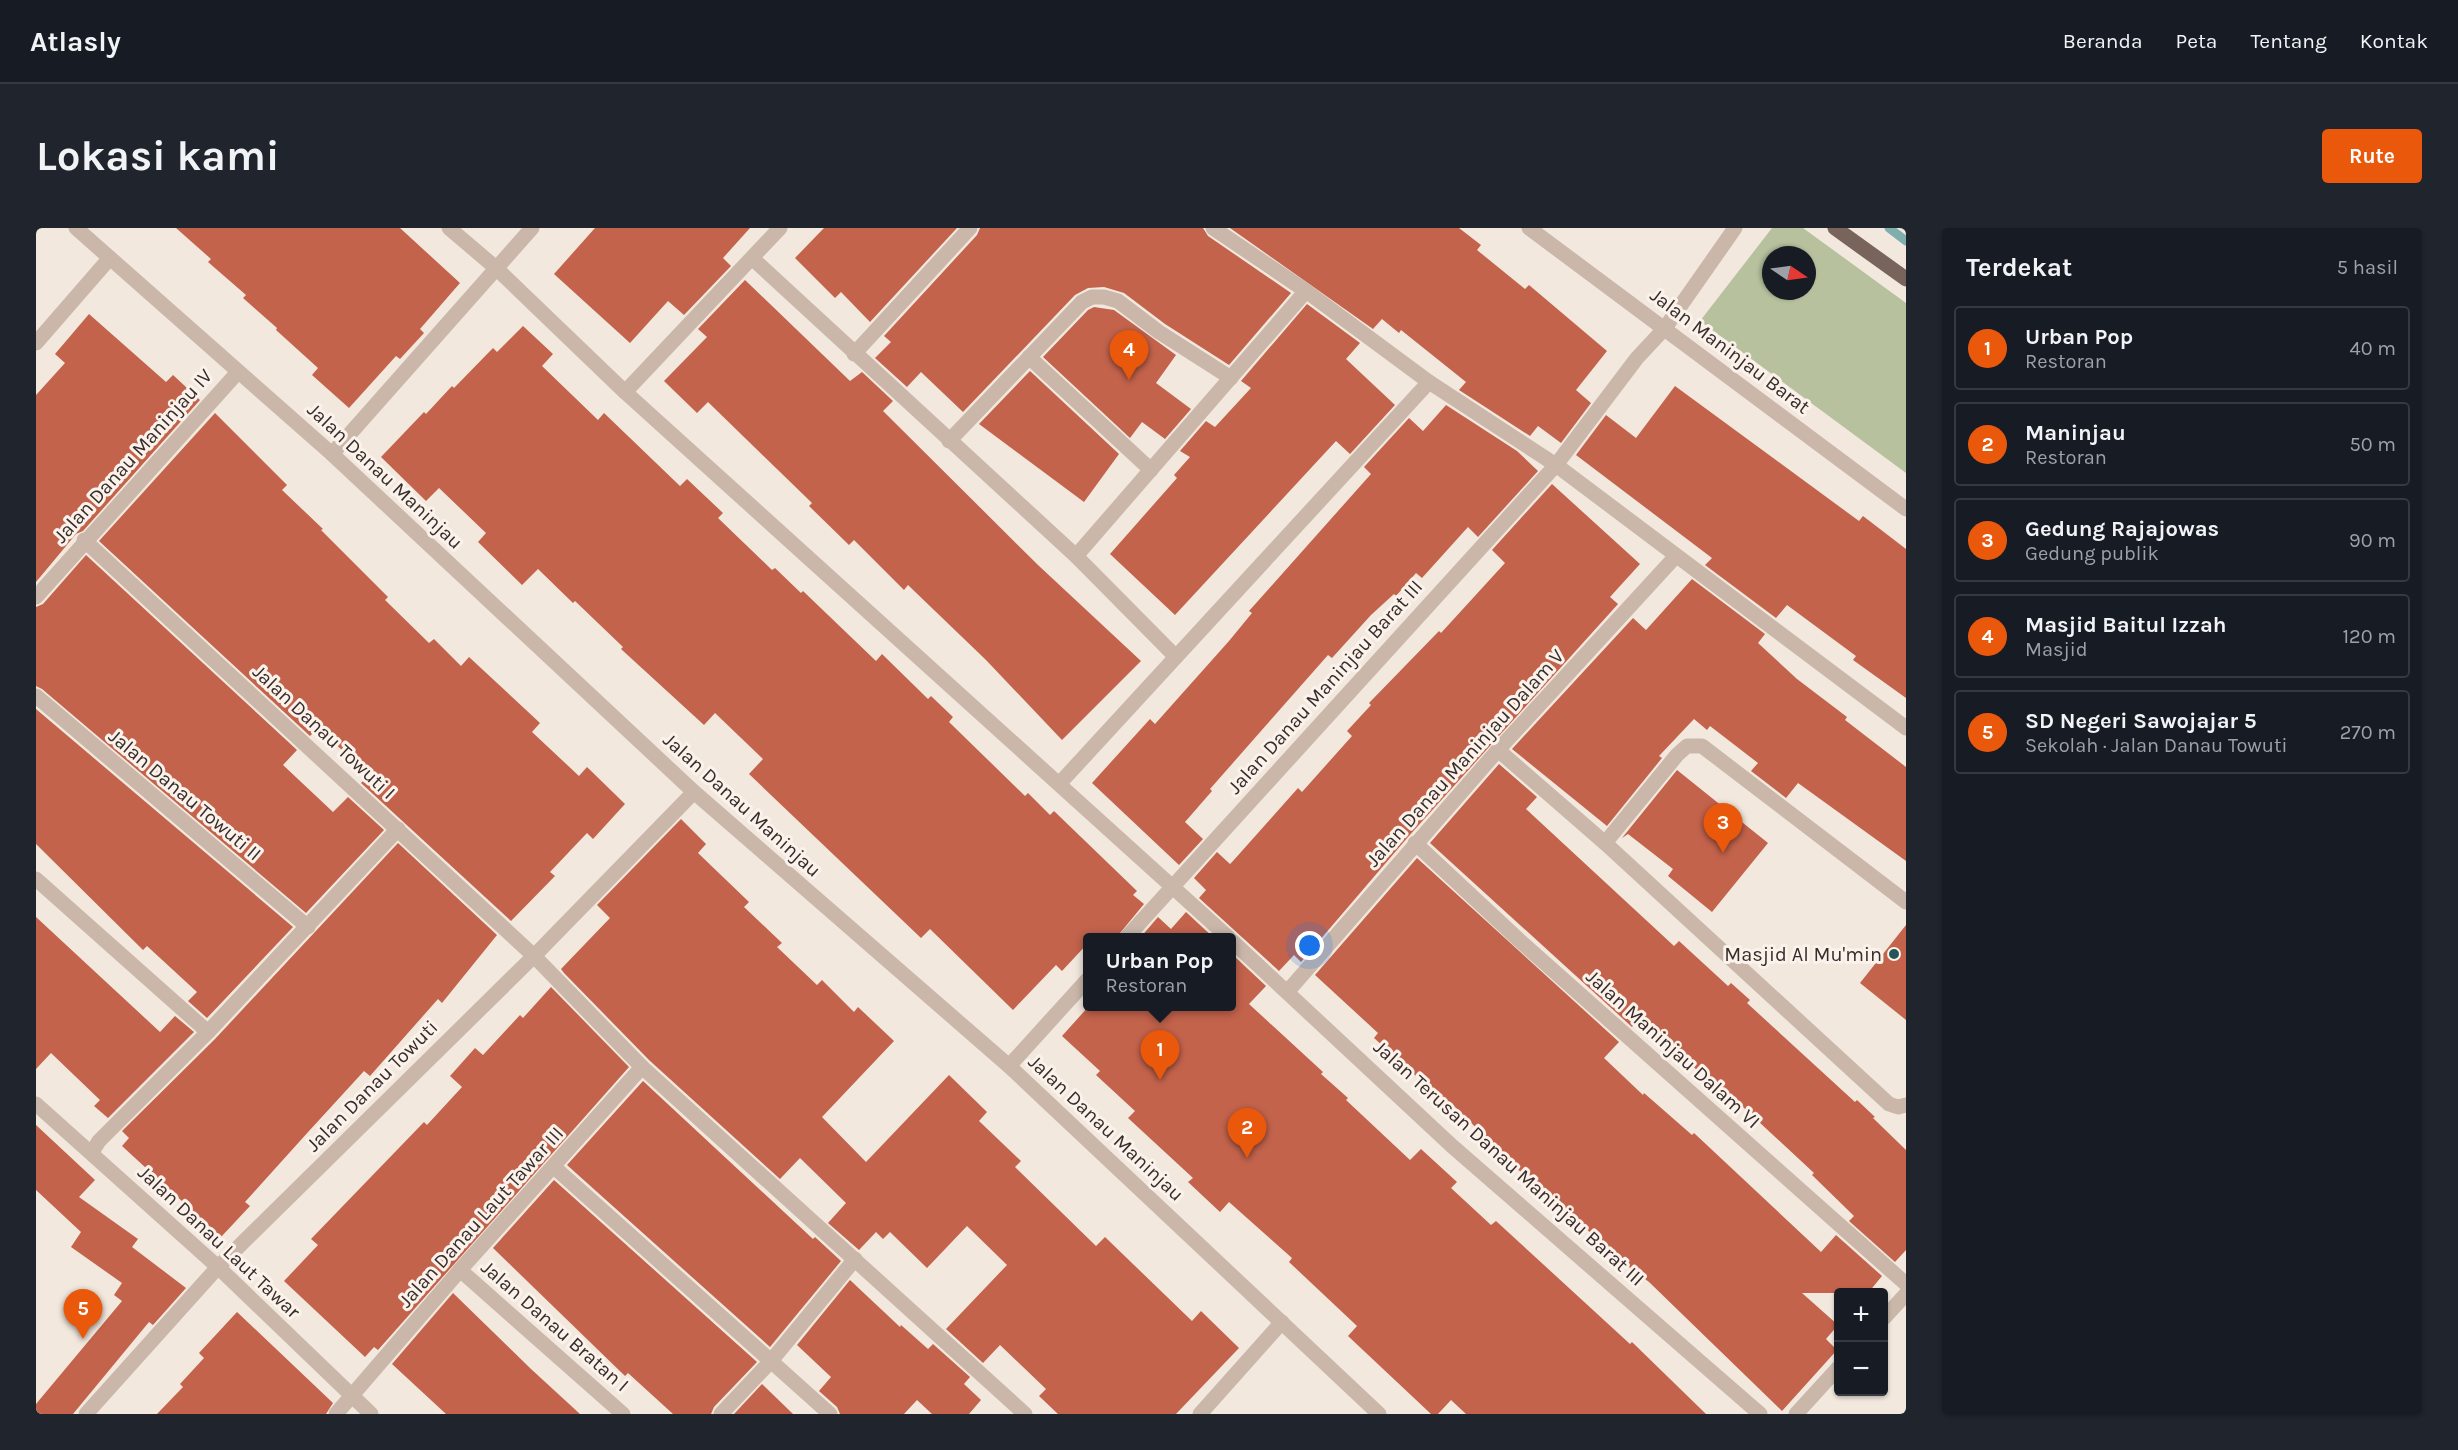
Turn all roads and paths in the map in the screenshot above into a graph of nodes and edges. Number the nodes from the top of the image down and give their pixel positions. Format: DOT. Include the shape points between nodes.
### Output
graph roads {
  1 [pos="76,228"];
  2 [pos="449,228"];
  3 [pos="532,228"];
  4 [pos="780,228"];
  5 [pos="970,228"];
  6 [pos="1213,228"];
  7 [pos="1529,228"];
  8 [pos="1735,228"];
  9 [pos="1835,228"];
  10 [pos="109,259"];
  11 [pos="753,259"];
  12 [pos="496,268"];
  13 [pos="1906,279"];
  14 [pos="1306,291"];
  15 [pos="1665,328"];
  16 [pos="36,342"];
  17 [pos="854,354"];
  18 [pos="1029,357"];
  19 [pos="238,372"];
  20 [pos="1232,378"];
  21 [pos="1429,382"];
  22 [pos="625,392"];
  23 [pos="949,441"];
  24 [pos="332,454"];
  25 [pos="1556,465"];
  26 [pos="1151,470"];
  27 [pos="1906,509"];
  28 [pos="84,540"];
  29 [pos="1076,556"];
  30 [pos="1676,556"];
  31 [pos="36,597"];
  32 [pos="1176,657"];
  33 [pos="36,696"];
  34 [pos="1906,728"];
  35 [pos="1498,750"];
  36 [pos="1060,783"];
  37 [pos="694,792"];
  38 [pos="398,828"];
  39 [pos="1415,843"];
  40 [pos="1605,843"];
  41 [pos="36,879"];
  42 [pos="1172,886"];
  43 [pos="1906,902"];
  44 [pos="308,927"];
  45 [pos="1130,933"];
  46 [pos="1223,933"];
  47 [pos="1236,945"];
  48 [pos="534,956"];
  49 [pos="1083,985"];
  50 [pos="1288,991"];
  51 [pos="208,1032"];
  52 [pos="1009,1066"];
  53 [pos="642,1067"];
  54 [pos="36,1104"];
  55 [pos="1906,1105"];
  56 [pos="92,1152"];
  57 [pos="554,1167"];
  58 [pos="855,1259"];
  59 [pos="218,1267"];
  60 [pos="460,1270"];
  61 [pos="1906,1284"];
  62 [pos="1906,1294"];
  63 [pos="1888,1314"];
  64 [pos="1282,1322"];
  65 [pos="771,1361"];
  66 [pos="1834,1373"];
  67 [pos="351,1395"];
  68 [pos="86,1414"];
  69 [pos="336,1414"];
  70 [pos="371,1414"];
  71 [pos="623,1414"];
  72 [pos="721,1414"];
  73 [pos="830,1414"];
  74 [pos="1025,1414"];
  75 [pos="1200,1414"];
  76 [pos="1379,1414"];
  77 [pos="1760,1414"];
  78 [pos="1796,1414"];
  1 -- 10 [label="street, Jalan Danau Maninjau"];
  2 -- 12 [label="street"];
  3 -- 12 [label="street"];
  4 -- 11 [label="street"];
  5 -- 17 [label="street"];
  6 -- 14 [label="street"];
  7 -- 15 [label="street, Jalan Maninjau Barat"];
  8 -- 15 [label="street, Jalan Danau Maninjau Barat III"];
  9 -- 13 [label="main road"];
  10 -- 16 [label="street"];
  10 -- 19 [label="street, Jalan Danau Maninjau"];
  11 -- 17 [label="street"];
  11 -- 22 [label="street"];
  12 -- 22 [label="street"];
  12 -- 24 [label="street"];
  14 -- 20 [label="street"];
  14 -- 21 [label="street"];
  15 -- 25 [label="street, Jalan Danau Maninjau Barat III" via="1637,358"];
  15 -- 27 [label="street, Jalan Maninjau Barat"];
  17 -- 23 [label="street"];
  18 -- 20 [label="street" via="1082,302 1104,297 1118,302"];
  18 -- 23 [label="street"];
  18 -- 26 [label="street"];
  19 -- 24 [label="street, Jalan Danau Maninjau"];
  19 -- 28 [label="street, Jalan Danau Maninjau IV"];
  20 -- 26 [label="street"];
  21 -- 25 [label="street"];
  21 -- 32 [label="street"];
  22 -- 36 [label="street"];
  23 -- 29 [label="street"];
  24 -- 37 [label="street, Jalan Danau Maninjau"];
  25 -- 30 [label="street"];
  25 -- 42 [label="street, Jalan Danau Maninjau Barat III"];
  26 -- 29 [label="street"];
  28 -- 31 [label="street, Jalan Danau Maninjau IV"];
  28 -- 38 [label="street, Jalan Danau Towuti I"];
  29 -- 32 [label="street"];
  30 -- 34 [label="street"];
  30 -- 35 [label="street, Jalan Danau Maninjau Dalam V"];
  32 -- 36 [label="street"];
  33 -- 44 [label="street, Jalan Danau Towuti II"];
  35 -- 39 [label="street, Jalan Danau Maninjau Dalam V"];
  35 -- 40 [label="street"];
  36 -- 42 [label="street"];
  37 -- 48 [label="street, Jalan Danau Towuti"];
  37 -- 52 [label="street, Jalan Danau Maninjau"];
  38 -- 44 [label="street"];
  38 -- 48 [label="street, Jalan Danau Towuti I"];
  39 -- 50 [label="street, Jalan Danau Maninjau Dalam V"];
  39 -- 61 [label="street, Jalan Maninjau Dalam VI"];
  40 -- 43 [label="street" via="1677,755 1687,746 1702,746"];
  40 -- 55 [label="street" via="1889,1104"];
  41 -- 51 [label="street"];
  42 -- 45 [label="street, Jalan Danau Maninjau Barat III"];
  42 -- 46 [label="street"];
  44 -- 51 [label="street"];
  47 -- 50 [label="street, Jalan Terusan Danau Maninjau Barat III"];
  48 -- 53 [label="street, Jalan Danau Towuti I"];
  48 -- 59 [label="street, Jalan Danau Towuti"];
  49 -- 52 [label="street"];
  50 -- 77 [label="street, Jalan Terusan Danau Maninjau Barat III" via="1452,1146"];
  51 -- 56 [label="street"];
  52 -- 64 [label="street, Jalan Danau Maninjau"];
  53 -- 57 [label="street, Jalan Danau Laut Tawar III"];
  53 -- 58 [label="street, Jalan Danau Towuti I"];
  54 -- 56 [label="street, Jalan Danau Laut Tawar"];
  56 -- 59 [label="street, Jalan Danau Laut Tawar"];
  57 -- 60 [label="street, Jalan Danau Laut Tawar III"];
  57 -- 65 [label="street"];
  58 -- 65 [label="street"];
  58 -- 74 [label="street, Jalan Danau Towuti I"];
  59 -- 67 [label="street, Jalan Danau Laut Tawar"];
  59 -- 68 [label="street, Jalan Danau Towuti"];
  60 -- 67 [label="street, Jalan Danau Laut Tawar III"];
  60 -- 71 [label="street, Jalan Danau Bratan I"];
  62 -- 63 [label="street"];
  64 -- 75 [label="street"];
  64 -- 76 [label="street, Jalan Danau Maninjau"];
  65 -- 72 [label="street"];
  65 -- 73 [label="street"];
  66 -- 78 [label="street"];
  67 -- 69 [label="street, Jalan Danau Laut Tawar III"];
  67 -- 70 [label="street, Jalan Danau Laut Tawar"];
}
